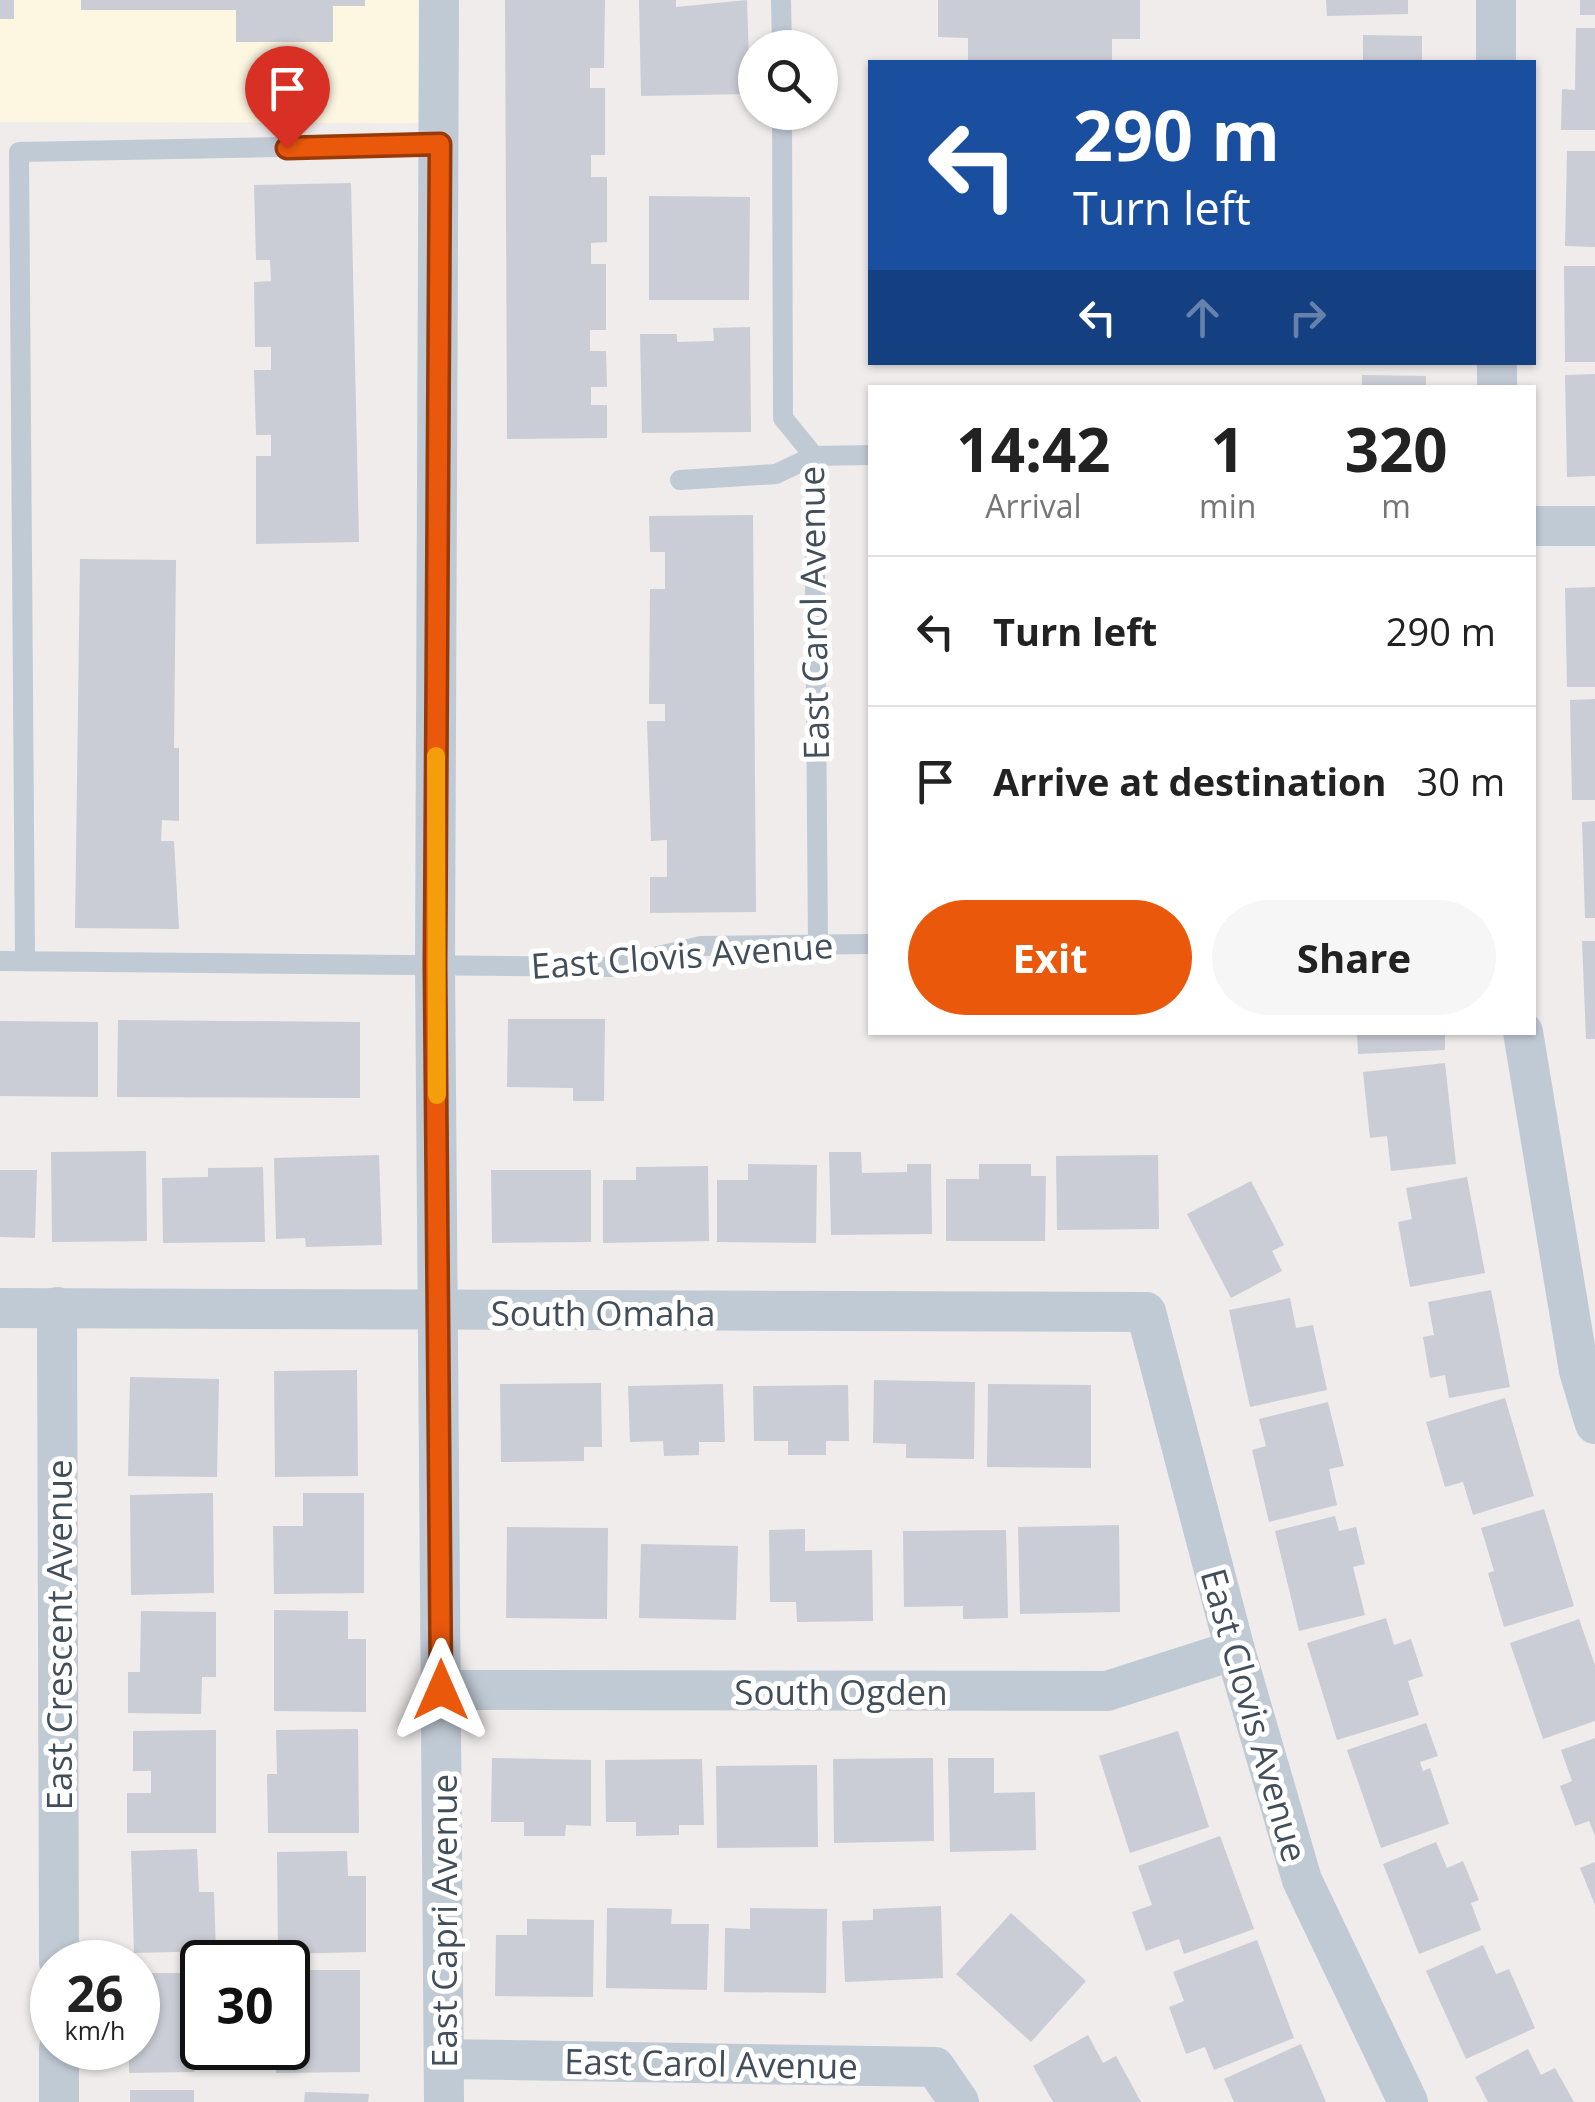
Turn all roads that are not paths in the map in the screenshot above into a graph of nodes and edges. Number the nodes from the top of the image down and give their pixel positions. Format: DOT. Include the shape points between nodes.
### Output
graph roads {
  1 [pos="439,0"];
  2 [pos="782,0"];
  3 [pos="1496,0"];
  4 [pos="782,30"];
  5 [pos="1496,60"];
  6 [pos="782,130"];
  7 [pos="440,144"];
  8 [pos="868,455"];
  9 [pos="814,456"];
  10 [pos="680,480"];
  11 [pos="1536,526"];
  12 [pos="1595,526"];
  13 [pos="818,944"];
  14 [pos="868,944"];
  15 [pos="0,962"];
  16 [pos="24,962"];
  17 [pos="435,966"];
  18 [pos="1523,1035"];
  19 [pos="58,1307"];
  20 [pos="0,1308"];
  21 [pos="440,1312"];
  22 [pos="1146,1312"];
  23 [pos="1595,1424"];
  24 [pos="1234,1650"];
  25 [pos="441,1690"];
  26 [pos="59,1940"];
  27 [pos="444,2058"];
  28 [pos="59,2070"];
  29 [pos="60,2102"];
  30 [pos="444,2102"];
  31 [pos="959,2102"];
  32 [pos="1408,2102"];
  1 -- 7 [label="street, East Capri Avenue"];
  2 -- 4 [label="lane"];
  3 -- 5 [label="street"];
  6 -- 9 [label="lane, East Carol Avenue" via="783,418"];
  7 -- 16 [label="lane" via="19,152"];
  7 -- 17 [label="street, East Capri Avenue"];
  8 -- 9 [label="lane"];
  9 -- 10 [label="lane" via="776,474"];
  9 -- 13 [label="lane, East Carol Avenue"];
  11 -- 12 [label="street"];
  13 -- 14 [label="lane, East Clovis Avenue"];
  13 -- 17 [label="lane, East Clovis Avenue" via="701,946 612,966"];
  15 -- 16 [label="lane, East Clovis Avenue"];
  16 -- 17 [label="lane, East Clovis Avenue"];
  17 -- 21 [label="street, East Capri Avenue"];
  18 -- 23 [label="street" via="1579,1371"];
  19 -- 20 [label="street, South Omaha"];
  19 -- 21 [label="street, South Omaha"];
  19 -- 26 [label="street, East Crescent Avenue"];
  21 -- 22 [label="street, South Omaha"];
  21 -- 25 [label="street, East Capri Avenue"];
  22 -- 24 [label="street, East Clovis Avenue"];
  24 -- 25 [label="street, South Ogden" via="1107,1691"];
  24 -- 32 [label="street, East Clovis Avenue" via="1302,1880"];
  25 -- 27 [label="street, East Capri Avenue"];
  27 -- 30 [label="street, East Capri Avenue"];
  27 -- 31 [label="street, East Carol Avenue" via="935,2067"];
  28 -- 29 [label="street"];
}
